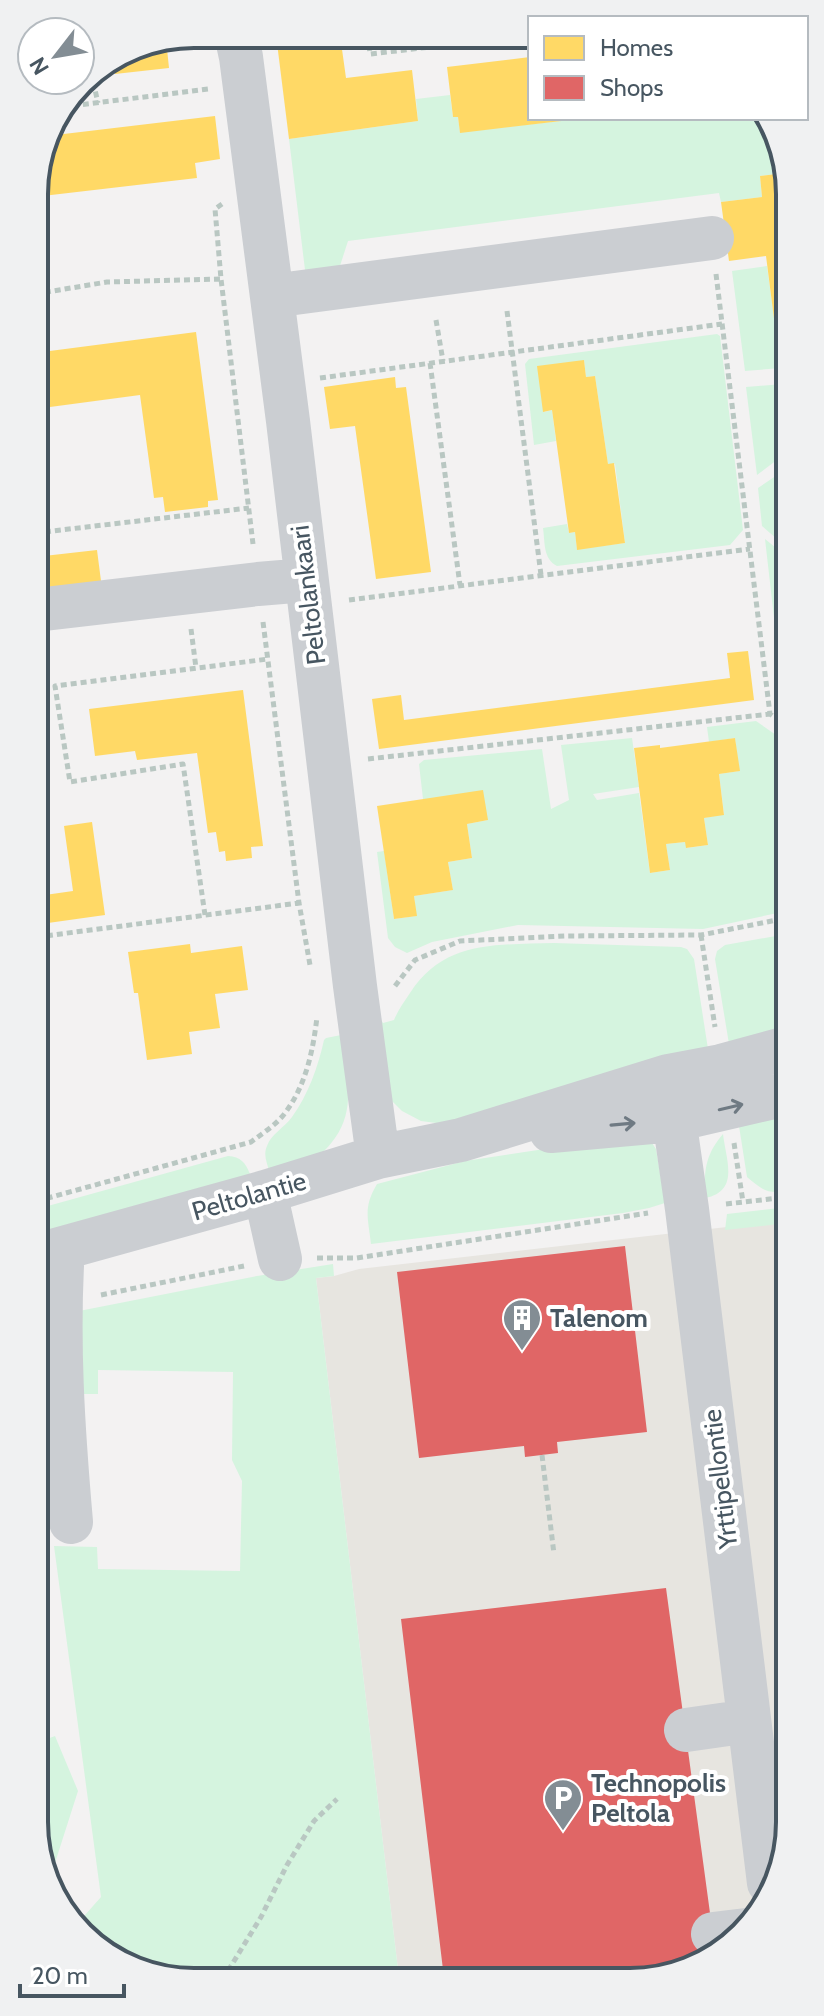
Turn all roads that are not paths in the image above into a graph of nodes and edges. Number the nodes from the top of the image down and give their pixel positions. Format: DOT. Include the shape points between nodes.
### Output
graph roads {
  1 [pos="239,48"];
  2 [pos="712,238"];
  3 [pos="272,296"];
  4 [pos="306,580"];
  5 [pos="48,609"];
  6 [pos="776,1051"];
  7 [pos="668,1076"];
  8 [pos="776,1097"];
  9 [pos="674,1120"];
  10 [pos="461,1140"];
  11 [pos="378,1157"];
  12 [pos="265,1192"];
  13 [pos="50,1252"];
  14 [pos="280,1259"];
  15 [pos="71,1522"];
  16 [pos="749,1721"];
  17 [pos="686,1730"];
  18 [pos="767,1871"];
  1 -- 3 [label="street, Peltolankaari"];
  2 -- 3 [label="street"];
  3 -- 4 [label="street, Peltolankaari"];
  4 -- 5 [label="street"];
  4 -- 11 [label="street, Peltolankaari"];
  6 -- 7 [label="street, Peltolantie"];
  7 -- 9 [label="street, Yrttipellontie"];
  7 -- 10 [label="street, Peltolantie"];
  9 -- 8 [label="street, Peltolantie, one-way"];
  10 -- 9 [label="street, Peltolantie, one-way"];
  9 -- 16 [label="street, Yrttipellontie"];
  10 -- 11 [label="street, Peltolantie"];
  11 -- 12 [label="street, Peltolantie"];
  12 -- 13 [label="street, Peltolantie"];
  12 -- 14 [label="street"];
  13 -- 15 [label="street" via="59,1303"];
  16 -- 17 [label="street"];
  16 -- 18 [label="street, Yrttipellontie"];
}
